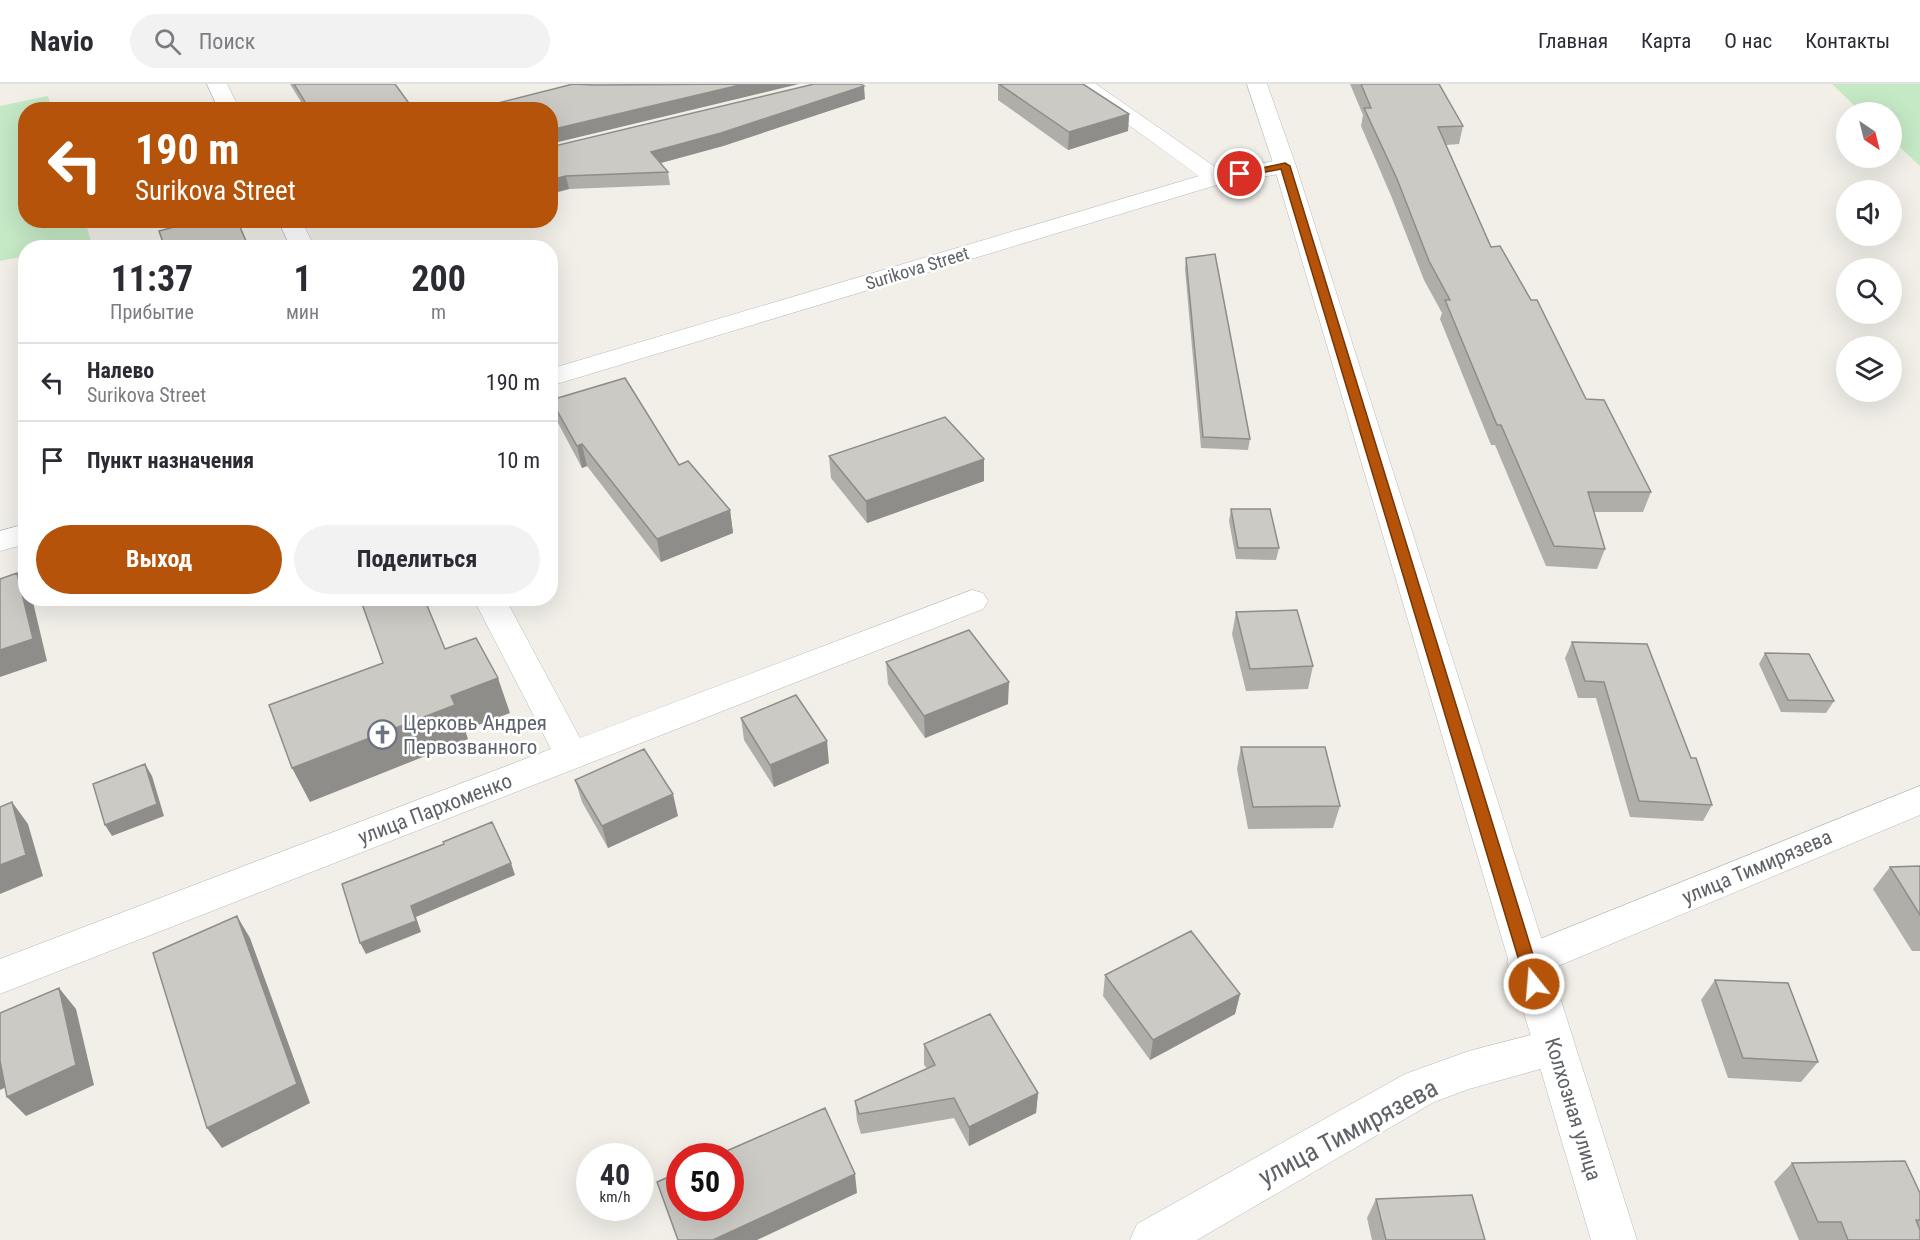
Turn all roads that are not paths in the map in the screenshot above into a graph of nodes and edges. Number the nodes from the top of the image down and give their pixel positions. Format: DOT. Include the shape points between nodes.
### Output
graph roads {
  1 [pos="217,84"];
  2 [pos="1082,84"];
  3 [pos="1257,84"];
  4 [pos="226,102"];
  5 [pos="1285,166"];
  6 [pos="1217,178"];
  7 [pos="558,376"];
  8 [pos="18,536"];
  9 [pos="0,541"];
  10 [pos="972,601"];
  11 [pos="493,606"];
  12 [pos="572,756"];
  13 [pos="1920,800"];
  14 [pos="1527,962"];
  15 [pos="0,977"];
  16 [pos="1554,1048"];
  17 [pos="1153,1240"];
  18 [pos="1614,1240"];
  1 -- 4 [label="street"];
  2 -- 6 [label="street"];
  3 -- 5 [label="street, Колхозная улица"];
  5 -- 6 [label="street, Surikova Street"];
  5 -- 14 [label="street, Колхозная улица"];
  6 -- 7 [label="street, Surikova Street"];
  8 -- 9 [label="street"];
  10 -- 12 [label="street, улица Пархоменко"];
  11 -- 12 [label="street"];
  12 -- 15 [label="street, улица Пархоменко"];
  13 -- 14 [label="street, улица Тимирязева"];
  14 -- 16 [label="street, Колхозная улица"];
  16 -- 17 [label="street, улица Тимирязева" via="1469,1070 1420,1089"];
  16 -- 18 [label="street, Колхозная улица"];
}
